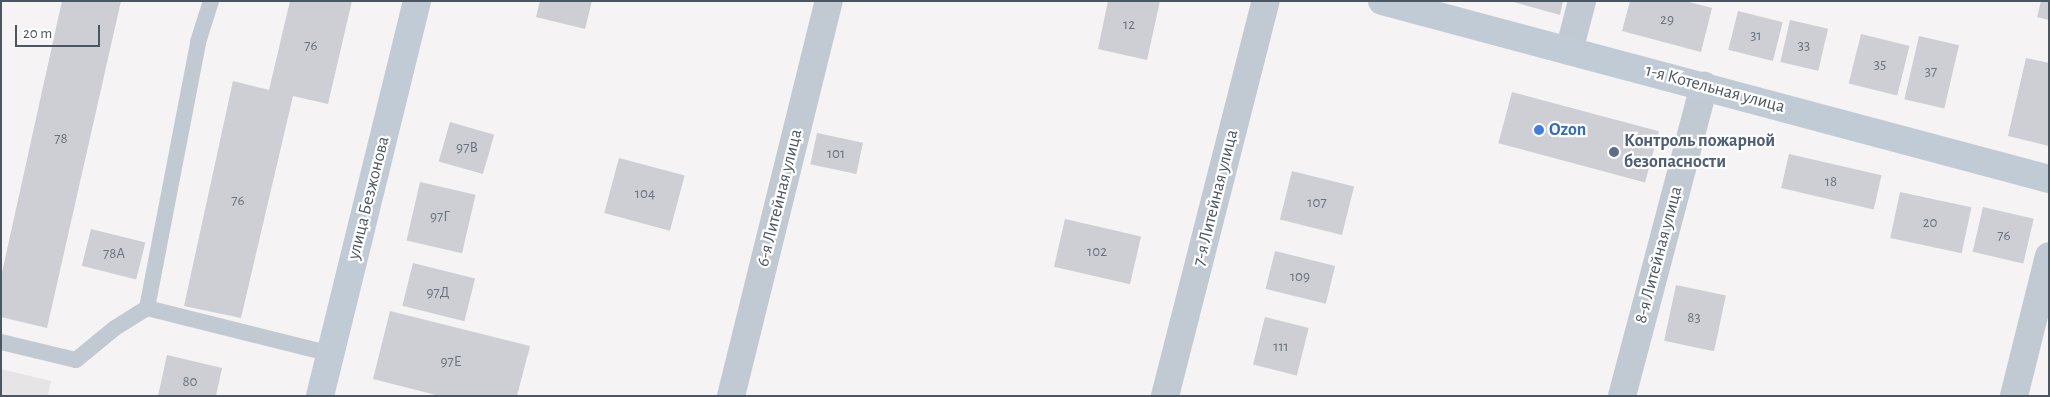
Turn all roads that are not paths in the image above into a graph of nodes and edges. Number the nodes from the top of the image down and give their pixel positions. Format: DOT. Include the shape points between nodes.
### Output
graph roads {
  1 [pos="211,1"];
  2 [pos="417,1"];
  3 [pos="829,1"];
  4 [pos="1266,1"];
  5 [pos="1382,1"];
  6 [pos="1582,1"];
  7 [pos="1569,51"];
  8 [pos="1704,86"];
  9 [pos="2049,179"];
  10 [pos="2049,256"];
  11 [pos="147,308"];
  12 [pos="1,342"];
  13 [pos="331,354"];
  14 [pos="320,396"];
  15 [pos="732,396"];
  16 [pos="1165,396"];
  17 [pos="1622,396"];
  18 [pos="2014,396"];
  1 -- 11 [label="lane" via="198,42"];
  2 -- 13 [label="street, улица Безжонова"];
  3 -- 15 [label="street, 6-я Литейная улица"];
  4 -- 16 [label="street, 7-я Литейная улица"];
  5 -- 7 [label="street, 1-я Котельная улица"];
  6 -- 7 [label="street"];
  7 -- 8 [label="street, 1-я Котельная улица"];
  8 -- 9 [label="street, 1-я Котельная улица"];
  8 -- 17 [label="street, 8-я Литейная улица"];
  10 -- 18 [label="street"];
  11 -- 12 [label="lane" via="115,328 76,360"];
  11 -- 13 [label="lane"];
  13 -- 14 [label="street, улица Безжонова"];
}
